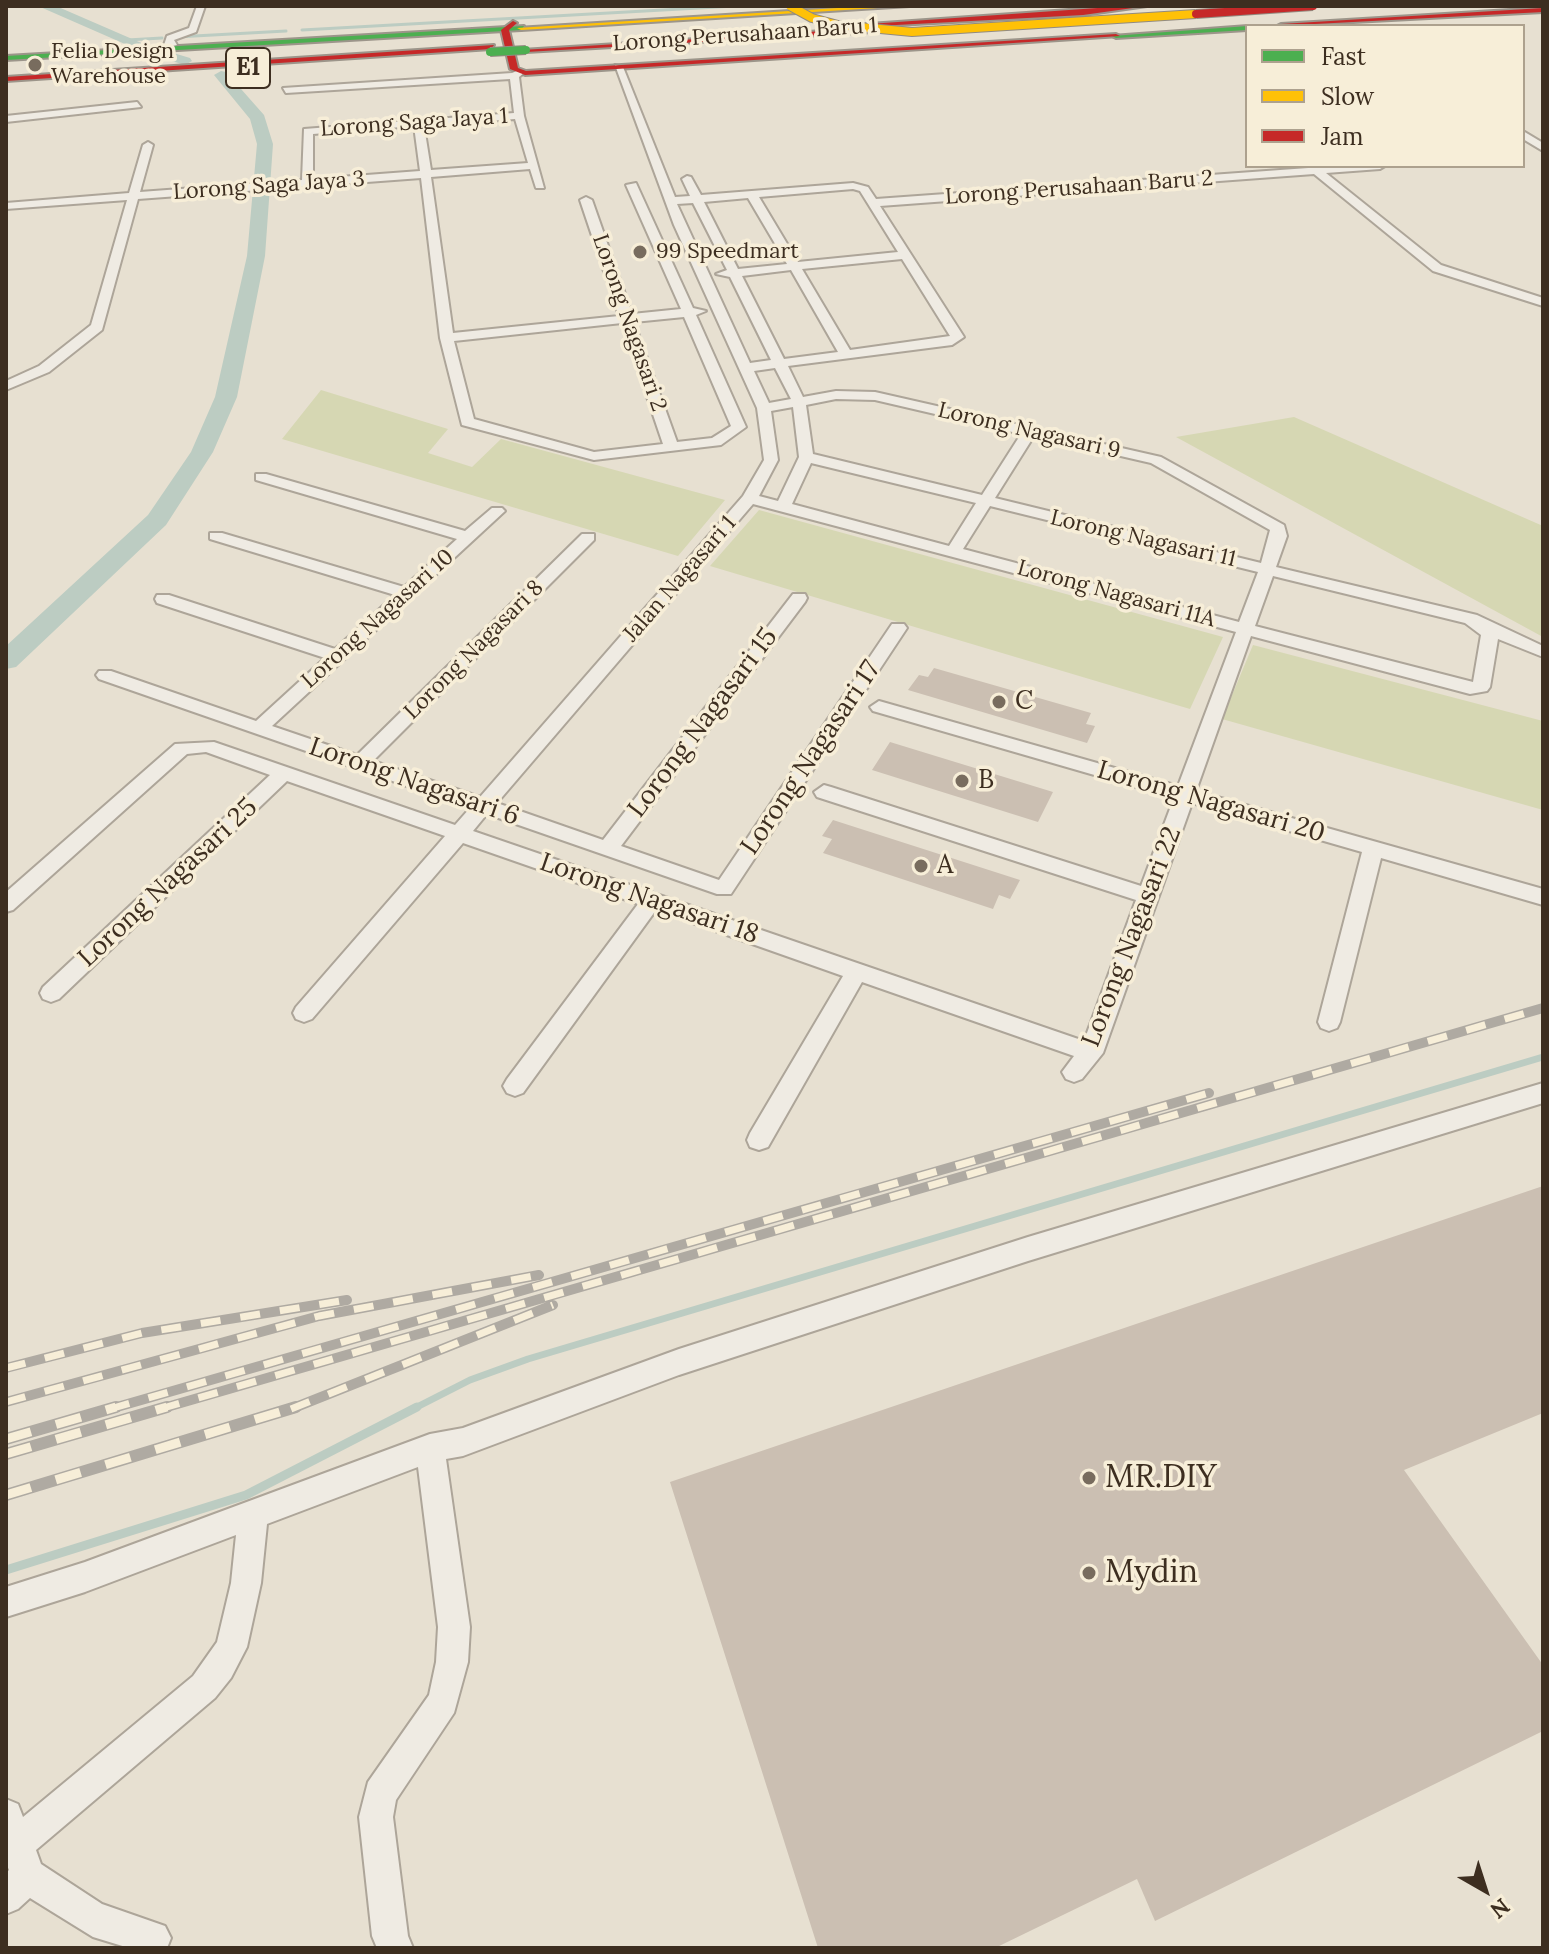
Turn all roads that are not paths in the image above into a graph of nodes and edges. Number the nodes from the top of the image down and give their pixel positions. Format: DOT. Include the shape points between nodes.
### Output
graph roads {
  1 [pos="201,6"];
  2 [pos="780,6"];
  3 [pos="790,6"];
  4 [pos="798,6"];
  5 [pos="907,6"];
  6 [pos="1144,6"];
  7 [pos="1196,6"];
  8 [pos="1266,6"];
  9 [pos="1313,6"];
  10 [pos="1543,10"];
  11 [pos="834,11"];
  12 [pos="1083,13"];
  13 [pos="740,15"];
  14 [pos="640,20"];
  15 [pos="599,24"];
  16 [pos="1360,24"];
  17 [pos="1245,28"];
  18 [pos="503,37"];
  19 [pos="166,46"];
  20 [pos="527,47"];
  21 [pos="6,56"];
  22 [pos="618,67"];
  23 [pos="516,74"];
  24 [pos="6,82"];
  25 [pos="286,90"];
  26 [pos="137,105"];
  27 [pos="519,116"];
  28 [pos="6,119"];
  29 [pos="419,123"];
  30 [pos="1525,136"];
  31 [pos="148,145"];
  32 [pos="1540,152"];
  33 [pos="532,166"];
  34 [pos="1355,168"];
  35 [pos="1317,171"];
  36 [pos="425,174"];
  37 [pos="687,179"];
  38 [pos="307,183"];
  39 [pos="632,185"];
  40 [pos="540,186"];
  41 [pos="752,195"];
  42 [pos="135,196"];
  43 [pos="697,199"];
  44 [pos="586,200"];
  45 [pos="671,201"];
  46 [pos="874,203"];
  47 [pos="6,206"];
  48 [pos="904,255"];
  49 [pos="795,266"];
  50 [pos="734,273"];
  51 [pos="702,276"];
  52 [pos="1543,302"];
  53 [pos="717,309"];
  54 [pos="688,312"];
  55 [pos="627,319"];
  56 [pos="447,338"];
  57 [pos="846,354"];
  58 [pos="780,362"];
  59 [pos="744,368"];
  60 [pos="6,386"];
  61 [pos="799,402"];
  62 [pos="764,408"];
  63 [pos="1030,431"];
  64 [pos="671,447"];
  65 [pos="806,457"];
  66 [pos="261,477"];
  67 [pos="750,498"];
  68 [pos="985,501"];
  69 [pos="783,507"];
  70 [pos="497,511"];
  71 [pos="1278,528"];
  72 [pos="216,536"];
  73 [pos="468,537"];
  74 [pos="588,537"];
  75 [pos="953,552"];
  76 [pos="1268,569"];
  77 [pos="406,593"];
  78 [pos="799,598"];
  79 [pos="163,599"];
  80 [pos="1479,624"];
  81 [pos="898,628"];
  82 [pos="1246,629"];
  83 [pos="1543,652"];
  84 [pos="338,656"];
  85 [pos="105,675"];
  86 [pos="879,707"];
  87 [pos="259,728"];
  88 [pos="360,763"];
  89 [pos="284,773"];
  90 [pos="824,792"];
  91 [pos="1185,794"];
  92 [pos="482,806"];
  93 [pos="459,833"];
  94 [pos="1373,848"];
  95 [pos="607,849"];
  96 [pos="724,889"];
  97 [pos="1148,896"];
  98 [pos="1543,897"];
  99 [pos="652,900"];
  100 [pos="6,904"];
  101 [pos="857,972"];
  102 [pos="51,993"];
  103 [pos="304,1013"];
  104 [pos="1329,1022"];
  105 [pos="1091,1053"];
  106 [pos="1074,1072"];
  107 [pos="515,1086"];
  108 [pos="1543,1093"];
  109 [pos="759,1140"];
  110 [pos="430,1448"];
  111 [pos="253,1512"];
  112 [pos="6,1602"];
  113 [pos="15,1858"];
  114 [pos="153,1938"];
  115 [pos="395,1948"];
  1 -- 19 [label="street" via="193,30 170,38 174,43"];
  2 -- 13 [label="main road"];
  3 -- 9 [label="main road, bridge" via="831,24 912,32"];
  4 -- 11 [label="main road"];
  5 -- 11 [label="main road"];
  6 -- 12 [label="main road"];
  7 -- 12 [label="main road, E1"];
  8 -- 20 [label="main road, E1"];
  10 -- 16 [label="main road"];
  11 -- 13 [label="main road"];
  12 -- 20 [label="main road, E1"];
  13 -- 14 [label="main road"];
  14 -- 15 [label="main road"];
  14 -- 18 [label="main road"];
  15 -- 18 [label="main road"];
  15 -- 18 [label="main road" via="539,28"];
  17 -- 22 [label="main road, Lorong Perusahaan Baru 1"];
  18 -- 19 [label="main road" via="414,32"];
  18 -- 20 [label="main road, E1, bridge"];
  18 -- 21 [label="main road" via="462,32"];
  18 -- 23 [label="main road"];
  18 -- 24 [label="main road, E1"];
  19 -- 21 [label="main road"];
  22 -- 23 [label="main road, Lorong Perusahaan Baru 1"];
  22 -- 45 [label="street, Jalan Nagasari 1"];
  23 -- 25 [label="street"];
  23 -- 27 [label="street"];
  26 -- 28 [label="street"];
  27 -- 29 [label="street, Lorong Saga Jaya 1"];
  27 -- 33 [label="street"];
  29 -- 36 [label="street"];
  29 -- 38 [label="street, Lorong Saga Jaya 1" via="308,131"];
  30 -- 32 [label="street"];
  31 -- 42 [label="street"];
  33 -- 36 [label="street, Lorong Saga Jaya 3"];
  33 -- 40 [label="street"];
  34 -- 35 [label="street, Lorong Perusahaan Baru 2"];
  35 -- 46 [label="street, Lorong Perusahaan Baru 2"];
  35 -- 52 [label="street" via="1437,268"];
  36 -- 38 [label="street, Lorong Saga Jaya 3"];
  36 -- 56 [label="street"];
  37 -- 43 [label="street"];
  38 -- 42 [label="street, Lorong Saga Jaya 3"];
  39 -- 54 [label="street"];
  41 -- 43 [label="street"];
  41 -- 46 [label="street" via="859,188"];
  41 -- 49 [label="street"];
  42 -- 47 [label="street, Lorong Saga Jaya 3"];
  42 -- 60 [label="street" via="97,327 44,369"];
  43 -- 45 [label="street"];
  43 -- 50 [label="street"];
  44 -- 55 [label="street, Lorong Nagasari 2"];
  45 -- 51 [label="street, Jalan Nagasari 1"];
  46 -- 48 [label="street"];
  48 -- 49 [label="street"];
  48 -- 57 [label="street" via="957,337"];
  49 -- 50 [label="street"];
  49 -- 57 [label="street"];
  50 -- 51 [label="street"];
  50 -- 58 [label="street"];
  51 -- 53 [label="street, Jalan Nagasari 1"];
  53 -- 54 [label="street"];
  53 -- 59 [label="street, Jalan Nagasari 1"];
  54 -- 55 [label="street"];
  54 -- 64 [label="street" via="739,427 716,442"];
  55 -- 56 [label="street"];
  55 -- 64 [label="street, Lorong Nagasari 2"];
  56 -- 64 [label="street" via="467,422 594,456"];
  57 -- 58 [label="street"];
  58 -- 59 [label="street"];
  58 -- 61 [label="street"];
  59 -- 62 [label="street, Jalan Nagasari 1"];
  61 -- 62 [label="street, Lorong Nagasari 9"];
  61 -- 63 [label="street, Lorong Nagasari 9" via="836,395 875,396"];
  61 -- 65 [label="street"];
  62 -- 67 [label="street, Jalan Nagasari 1" via="771,460"];
  63 -- 68 [label="street"];
  63 -- 71 [label="street, Lorong Nagasari 9" via="1156,460"];
  65 -- 68 [label="street, Lorong Nagasari 11"];
  65 -- 69 [label="street"];
  66 -- 73 [label="street"];
  67 -- 69 [label="street, Lorong Nagasari 11A"];
  67 -- 92 [label="street, Jalan Nagasari 1"];
  68 -- 75 [label="street"];
  68 -- 76 [label="street, Lorong Nagasari 11"];
  69 -- 75 [label="street, Lorong Nagasari 11A"];
  70 -- 73 [label="street, Lorong Nagasari 10"];
  71 -- 76 [label="street, Lorong Nagasari 22"];
  72 -- 77 [label="street"];
  73 -- 77 [label="street, Lorong Nagasari 10"];
  74 -- 88 [label="street, Lorong Nagasari 8"];
  75 -- 82 [label="street, Lorong Nagasari 11A"];
  76 -- 80 [label="street, Lorong Nagasari 11"];
  76 -- 82 [label="street, Lorong Nagasari 22"];
  77 -- 84 [label="street, Lorong Nagasari 10"];
  78 -- 95 [label="street, Lorong Nagasari 15"];
  79 -- 84 [label="street"];
  80 -- 82 [label="street, Lorong Nagasari 11A" via="1490,634 1481,687 1470,688"];
  80 -- 83 [label="street, Lorong Nagasari 11"];
  81 -- 96 [label="street, Lorong Nagasari 17"];
  82 -- 91 [label="street, Lorong Nagasari 22"];
  84 -- 87 [label="street, Lorong Nagasari 10"];
  85 -- 87 [label="street, Lorong Nagasari 6"];
  86 -- 91 [label="street, Lorong Nagasari 20"];
  87 -- 88 [label="street, Lorong Nagasari 6"];
  88 -- 92 [label="street, Lorong Nagasari 6"];
  89 -- 93 [label="street, Lorong Nagasari 18"];
  89 -- 100 [label="street, Lorong Nagasari 18" via="207,746 182,748"];
  89 -- 102 [label="street, Lorong Nagasari 25"];
  90 -- 97 [label="street"];
  91 -- 94 [label="street, Lorong Nagasari 20"];
  91 -- 97 [label="street, Lorong Nagasari 22"];
  92 -- 93 [label="street, Jalan Nagasari 1"];
  92 -- 95 [label="street, Lorong Nagasari 6"];
  93 -- 99 [label="street, Lorong Nagasari 18"];
  93 -- 103 [label="street, Jalan Nagasari 1"];
  94 -- 98 [label="street, Lorong Nagasari 20"];
  94 -- 104 [label="street"];
  95 -- 96 [label="street, Lorong Nagasari 6"];
  97 -- 105 [label="street, Lorong Nagasari 22"];
  99 -- 101 [label="street, Lorong Nagasari 18"];
  99 -- 107 [label="street"];
  101 -- 105 [label="street, Lorong Nagasari 18"];
  101 -- 109 [label="street"];
  105 -- 106 [label="street, Lorong Nagasari 22"];
  108 -- 110 [label="street" via="1028,1249 679,1362 463,1442"];
  110 -- 111 [label="street"];
  110 -- 115 [label="street" via="454,1627 452,1662 443,1702 380,1794 376,1817"];
  111 -- 112 [label="street"];
  111 -- 113 [label="street" via="246,1583 231,1647 220,1667"];
  113 -- 114 [label="street" via="93,1919"];
}
